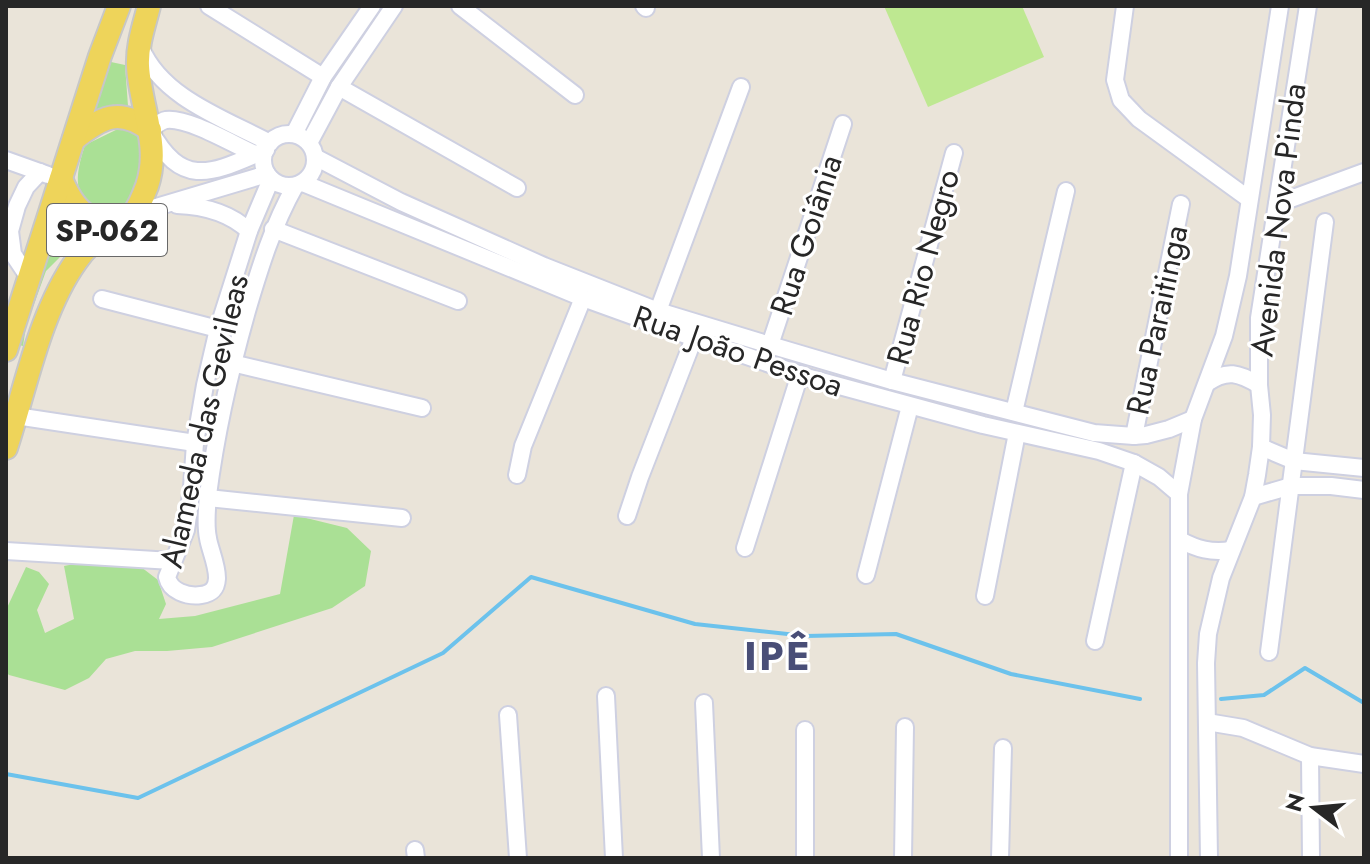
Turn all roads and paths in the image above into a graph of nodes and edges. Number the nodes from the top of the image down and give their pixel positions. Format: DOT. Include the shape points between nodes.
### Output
graph roads {
  1 [pos="119,6"];
  2 [pos="149,6"];
  3 [pos="209,6"];
  4 [pos="372,6"];
  5 [pos="394,6"];
  6 [pos="460,6"];
  7 [pos="1125,6"];
  8 [pos="1280,6"];
  9 [pos="1308,6"];
  10 [pos="139,43"];
  11 [pos="323,77"];
  12 [pos="339,87"];
  13 [pos="741,87"];
  14 [pos="575,95"];
  15 [pos="843,124"];
  16 [pos="150,130"];
  17 [pos="294,134"];
  18 [pos="74,139"];
  19 [pos="264,149"];
  20 [pos="312,150"];
  21 [pos="954,153"];
  22 [pos="6,160"];
  23 [pos="1364,172"];
  24 [pos="51,176"];
  25 [pos="269,177"];
  26 [pos="299,184"];
  27 [pos="517,188"];
  28 [pos="1066,191"];
  29 [pos="1249,199"];
  30 [pos="167,204"];
  31 [pos="1181,204"];
  32 [pos="1277,204"];
  33 [pos="133,214"];
  34 [pos="1325,222"];
  35 [pos="273,229"];
  36 [pos="249,231"];
  37 [pos="29,278"];
  38 [pos="583,298"];
  39 [pos="102,299"];
  40 [pos="458,301"];
  41 [pos="658,311"];
  42 [pos="218,329"];
  43 [pos="694,338"];
  44 [pos="8,339"];
  45 [pos="770,345"];
  46 [pos="232,363"];
  47 [pos="800,374"];
  48 [pos="892,381"];
  49 [pos="1207,383"];
  50 [pos="1259,385"];
  51 [pos="910,406"];
  52 [pos="422,408"];
  53 [pos="1014,412"];
  54 [pos="16,416"];
  55 [pos="1193,419"];
  56 [pos="1017,433"];
  57 [pos="1134,436"];
  58 [pos="195,443"];
  59 [pos="1261,447"];
  60 [pos="6,448"];
  61 [pos="1294,461"];
  62 [pos="1134,463"];
  63 [pos="1364,468"];
  64 [pos="517,475"];
  65 [pos="1291,486"];
  66 [pos="1364,490"];
  67 [pos="1179,494"];
  68 [pos="1253,497"];
  69 [pos="208,498"];
  70 [pos="627,516"];
  71 [pos="402,518"];
  72 [pos="1180,540"];
  73 [pos="745,548"];
  74 [pos="1231,550"];
  75 [pos="6,551"];
  76 [pos="172,561"];
  77 [pos="866,575"];
  78 [pos="985,596"];
  79 [pos="1095,641"];
  80 [pos="1269,652"];
  81 [pos="606,696"];
  82 [pos="704,703"];
  83 [pos="508,715"];
  84 [pos="1207,722"];
  85 [pos="905,727"];
  86 [pos="805,730"];
  87 [pos="1003,748"];
  88 [pos="1310,756"];
  89 [pos="1364,764"];
  90 [pos="518,858"];
  91 [pos="614,858"];
  92 [pos="711,858"];
  93 [pos="805,858"];
  94 [pos="903,858"];
  95 [pos="1000,858"];
  96 [pos="1179,858"];
  97 [pos="1209,858"];
  98 [pos="1311,858"];
  1 -- 18 [label="main road, SP-062"];
  2 -- 10 [label="main road, SP-062"];
  3 -- 11 [label="street"];
  4 -- 11 [label="street"];
  5 -- 12 [label="street, Alameda das Gevileas"];
  6 -- 14 [label="street"];
  7 -- 29 [label="street" via="1115,80 1121,100 1139,119"];
  8 -- 29 [label="street, Avenida Nova Pinda"];
  9 -- 32 [label="street, Avenida Nova Pinda"];
  10 -- 16 [label="main road, SP-062" via="141,95"];
  10 -- 19 [label="street" via="159,78"];
  11 -- 17 [label="street"];
  12 -- 20 [label="street, Alameda das Gevileas"];
  12 -- 27 [label="street"];
  13 -- 41 [label="street"];
  15 -- 45 [label="street, Rua Goiânia"];
  16 -- 18 [label="main road" via="120,116 102,119"];
  16 -- 19 [label="street" via="161,121 188,123"];
  16 -- 19 [label="street" via="166,154 191,171 216,170"];
  16 -- 33 [label="main road, SP-062" via="151,169"];
  17 -- 19 [label="street" via="277,137"];
  17 -- 20 [label="street"];
  18 -- 24 [label="main road, SP-062"];
  19 -- 25 [label="street, Alameda das Gevileas"];
  20 -- 26 [label="street, Alameda das Gevileas" via="313,172"];
  20 -- 41 [label="street, Rua João Pessoa" via="401,202"];
  21 -- 48 [label="street, Rua Rio Negro"];
  22 -- 24 [label="street"];
  23 -- 32 [label="street"];
  24 -- 33 [label="main road, SP-062" via="83,213 100,220"];
  24 -- 37 [label="main road, SP-062"];
  24 -- 37 [label="street" via="26,187 10,231 13,254"];
  25 -- 26 [label="street" via="278,184"];
  25 -- 30 [label="street"];
  25 -- 36 [label="street, Alameda das Gevileas"];
  26 -- 35 [label="street, Alameda das Gevileas"];
  26 -- 38 [label="street, Rua João Pessoa"];
  28 -- 53 [label="street"];
  29 -- 49 [label="street, Avenida Nova Pinda" via="1238,276"];
  30 -- 33 [label="street"];
  30 -- 36 [label="street" via="226,215"];
  31 -- 57 [label="street, Rua Paraitinga"];
  32 -- 50 [label="street, Avenida Nova Pinda" via="1259,318"];
  33 -- 54 [label="main road, SP-062" via="96,238 60,287"];
  34 -- 61 [label="street"];
  35 -- 40 [label="street"];
  35 -- 46 [label="street, Alameda das Gevileas"];
  36 -- 42 [label="street, Alameda das Gevileas"];
  37 -- 44 [label="main road, SP-062"];
  38 -- 43 [label="street, Rua João Pessoa"];
  38 -- 64 [label="street" via="523,446"];
  39 -- 42 [label="street"];
  41 -- 45 [label="street, Rua João Pessoa"];
  42 -- 58 [label="street, Alameda das Gevileas"];
  43 -- 47 [label="street, Rua João Pessoa"];
  43 -- 70 [label="street"];
  45 -- 48 [label="street, Rua João Pessoa"];
  46 -- 52 [label="street"];
  46 -- 69 [label="street, Alameda das Gevileas"];
  47 -- 51 [label="street, Rua João Pessoa"];
  47 -- 73 [label="street"];
  48 -- 53 [label="street, Rua João Pessoa"];
  49 -- 50 [label="street" via="1235,374"];
  49 -- 55 [label="street, Avenida Nova Pinda"];
  50 -- 59 [label="street, Avenida Nova Pinda"];
  51 -- 56 [label="street, Rua João Pessoa"];
  51 -- 77 [label="street"];
  53 -- 57 [label="street, Rua João Pessoa" via="1094,433"];
  54 -- 58 [label="street"];
  54 -- 60 [label="main road, SP-062"];
  55 -- 57 [label="street, Rua João Pessoa"];
  55 -- 67 [label="street, Avenida Nova Pinda"];
  56 -- 62 [label="street, Rua João Pessoa"];
  56 -- 78 [label="street"];
  58 -- 76 [label="street, Alameda das Gevileas" via="186,530"];
  59 -- 61 [label="street"];
  59 -- 68 [label="street, Avenida Nova Pinda"];
  61 -- 63 [label="street"];
  61 -- 65 [label="street"];
  62 -- 67 [label="street, Rua João Pessoa"];
  62 -- 79 [label="street"];
  65 -- 66 [label="street"];
  65 -- 68 [label="street"];
  65 -- 80 [label="street"];
  67 -- 72 [label="street, Avenida Nova Pinda"];
  68 -- 74 [label="street, Avenida Nova Pinda"];
  69 -- 71 [label="street"];
  69 -- 76 [label="street, Alameda das Gevileas" via="208,542 218,569 214,588 199,596 174,589 167,577"];
  72 -- 74 [label="street" via="1207,551"];
  72 -- 96 [label="street, Avenida Nova Pinda"];
  74 -- 84 [label="street, Avenida Nova Pinda" via="1208,634"];
  75 -- 76 [label="street"];
  81 -- 91 [label="street"];
  82 -- 92 [label="street"];
  83 -- 90 [label="street"];
  84 -- 88 [label="street" via="1243,728"];
  84 -- 97 [label="street, Avenida Nova Pinda"];
  85 -- 94 [label="street"];
  86 -- 93 [label="street"];
  87 -- 95 [label="street"];
  88 -- 89 [label="street"];
  88 -- 98 [label="street"];
}
